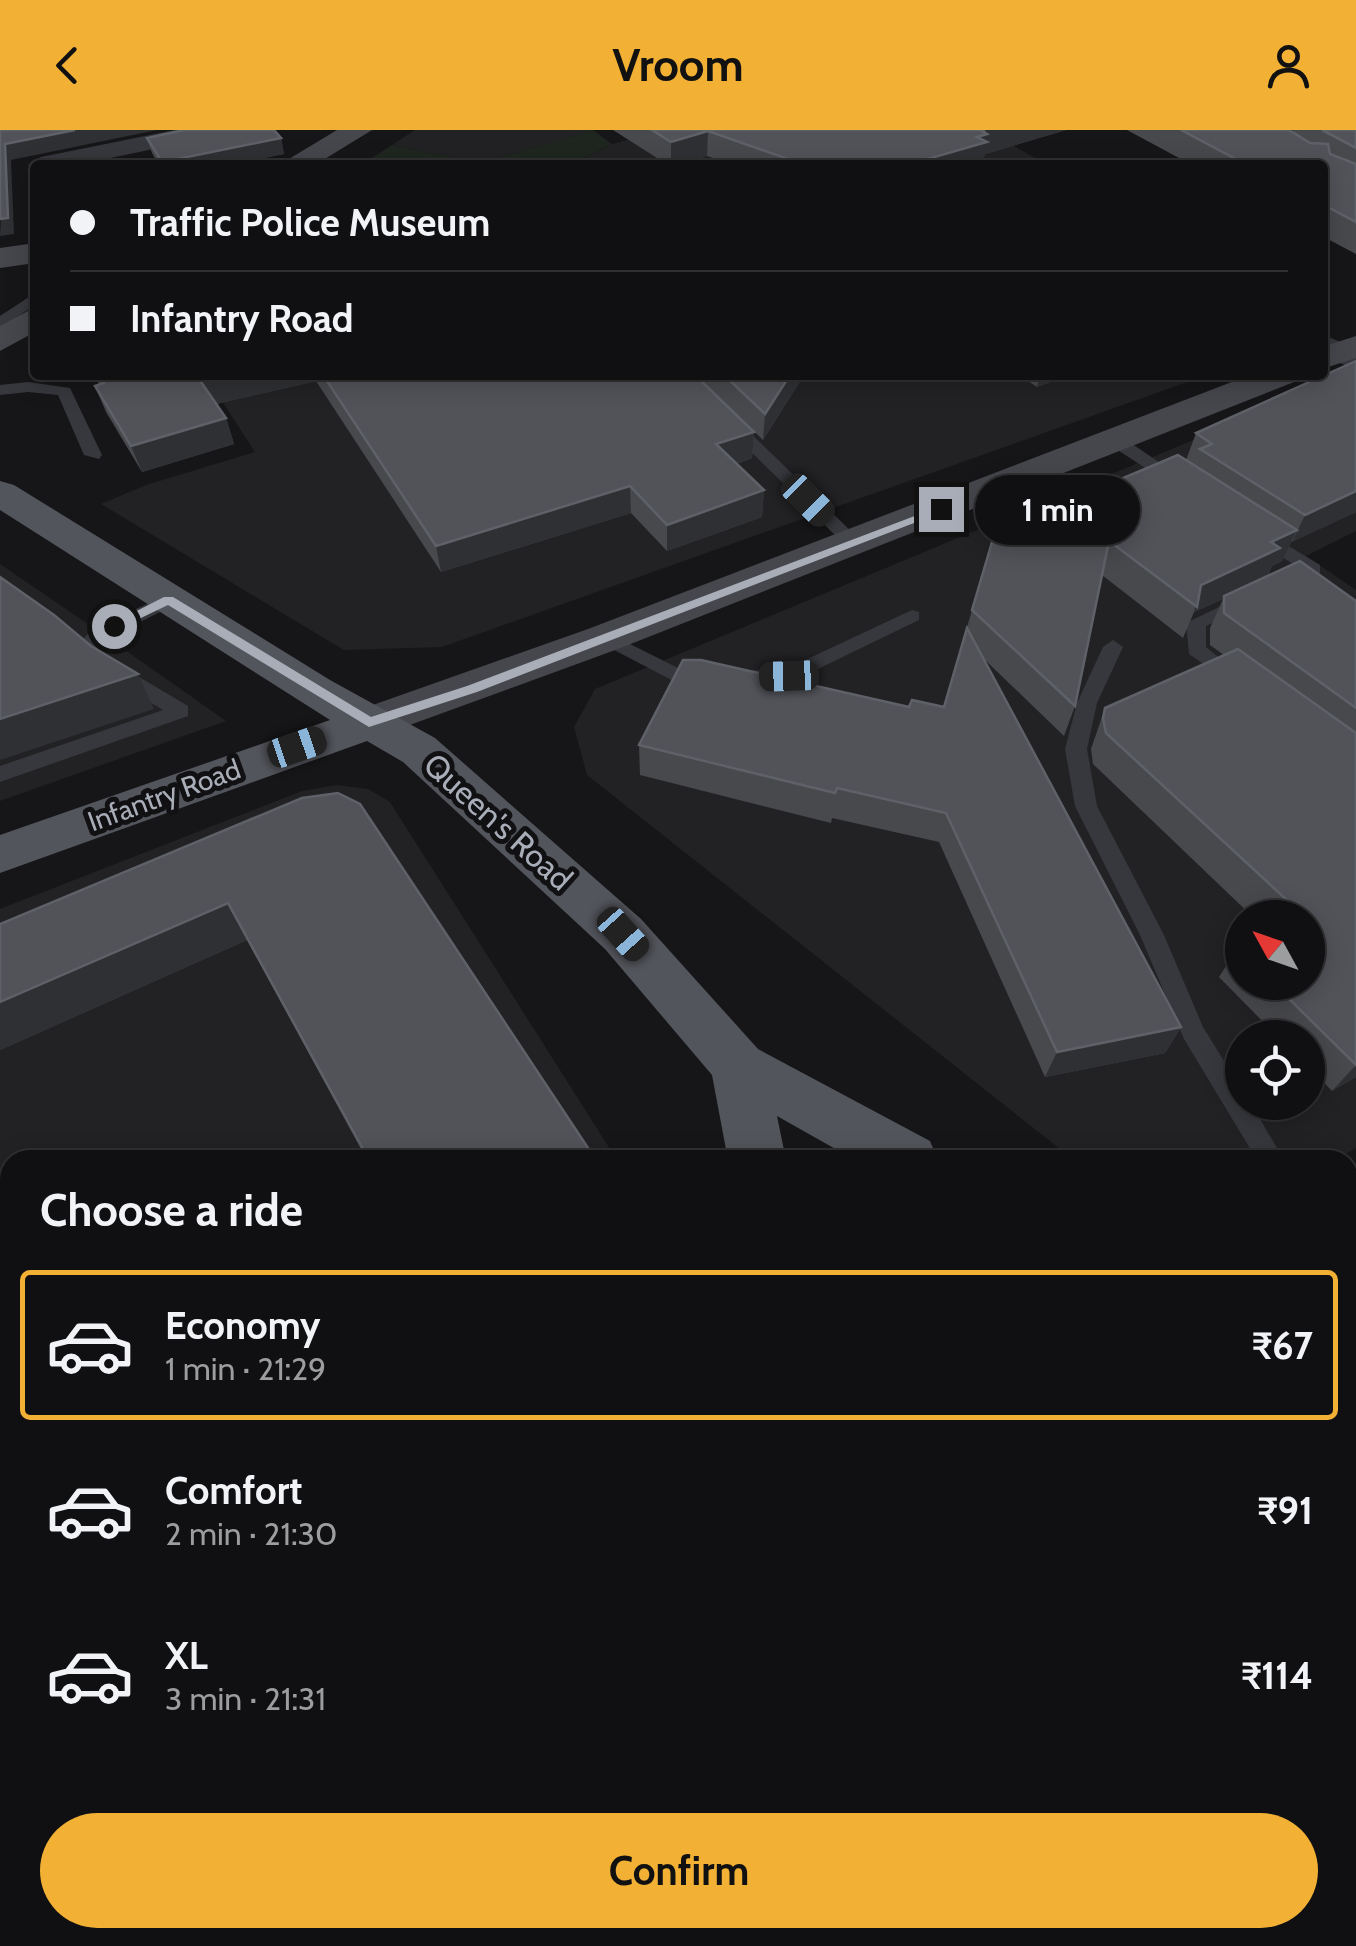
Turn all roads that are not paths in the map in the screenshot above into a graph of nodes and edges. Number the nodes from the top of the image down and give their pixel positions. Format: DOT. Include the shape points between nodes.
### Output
graph roads {
  1 [pos="211,130"];
  2 [pos="370,134"];
  3 [pos="63,160"];
  4 [pos="306,160"];
  5 [pos="344,160"];
  6 [pos="30,254"];
  7 [pos="0,258"];
  8 [pos="30,280"];
  9 [pos="0,284"];
  10 [pos="30,302"];
  11 [pos="30,321"];
  12 [pos="0,323"];
  13 [pos="0,342"];
  14 [pos="687,380"];
  15 [pos="1269,380"];
  16 [pos="0,390"];
  17 [pos="1116,441"];
  18 [pos="93,456"];
  19 [pos="0,493"];
  20 [pos="1197,494"];
  21 [pos="1247,526"];
  22 [pos="854,544"];
  23 [pos="169,600"];
  24 [pos="912,616"];
  25 [pos="603,640"];
  26 [pos="1113,647"];
  27 [pos="1254,694"];
  28 [pos="369,723"];
  29 [pos="0,774"];
  30 [pos="0,854"];
  31 [pos="738,1066"];
  32 [pos="755,1150"];
  33 [pos="891,1150"];
  34 [pos="1265,1150"];
  1 -- 3 [label="street"];
  2 -- 4 [label="street"];
  2 -- 5 [label="street"];
  6 -- 7 [label="street"];
  8 -- 9 [label="street"];
  10 -- 12 [label="lane"];
  11 -- 13 [label="street"];
  14 -- 22 [label="lane"];
  15 -- 17 [label="street, Infantry Road"];
  16 -- 18 [label="lane" via="64,391"];
  17 -- 20 [label="lane"];
  17 -- 22 [label="street, Infantry Road"];
  19 -- 23 [label="main road, Queen's Road"];
  21 -- 27 [label="lane" via="1313,568 1196,623 1196,649"];
  22 -- 25 [label="street, Infantry Road"];
  23 -- 28 [label="main road, Queen's Road"];
  23 -- 29 [label="lane" via="85,647 181,710"];
  24 -- 25 [label="lane" via="789,676 686,680"];
  25 -- 28 [label="street, Infantry Road"];
  26 -- 34 [label="lane" via="1087,703 1076,749 1086,806 1193,1032"];
  28 -- 30 [label="main road, Infantry Road"];
  28 -- 31 [label="main road, Queen's Road" via="452,776 623,934"];
  31 -- 32 [label="main road"];
  31 -- 33 [label="main road, Queen's Road"];
}
